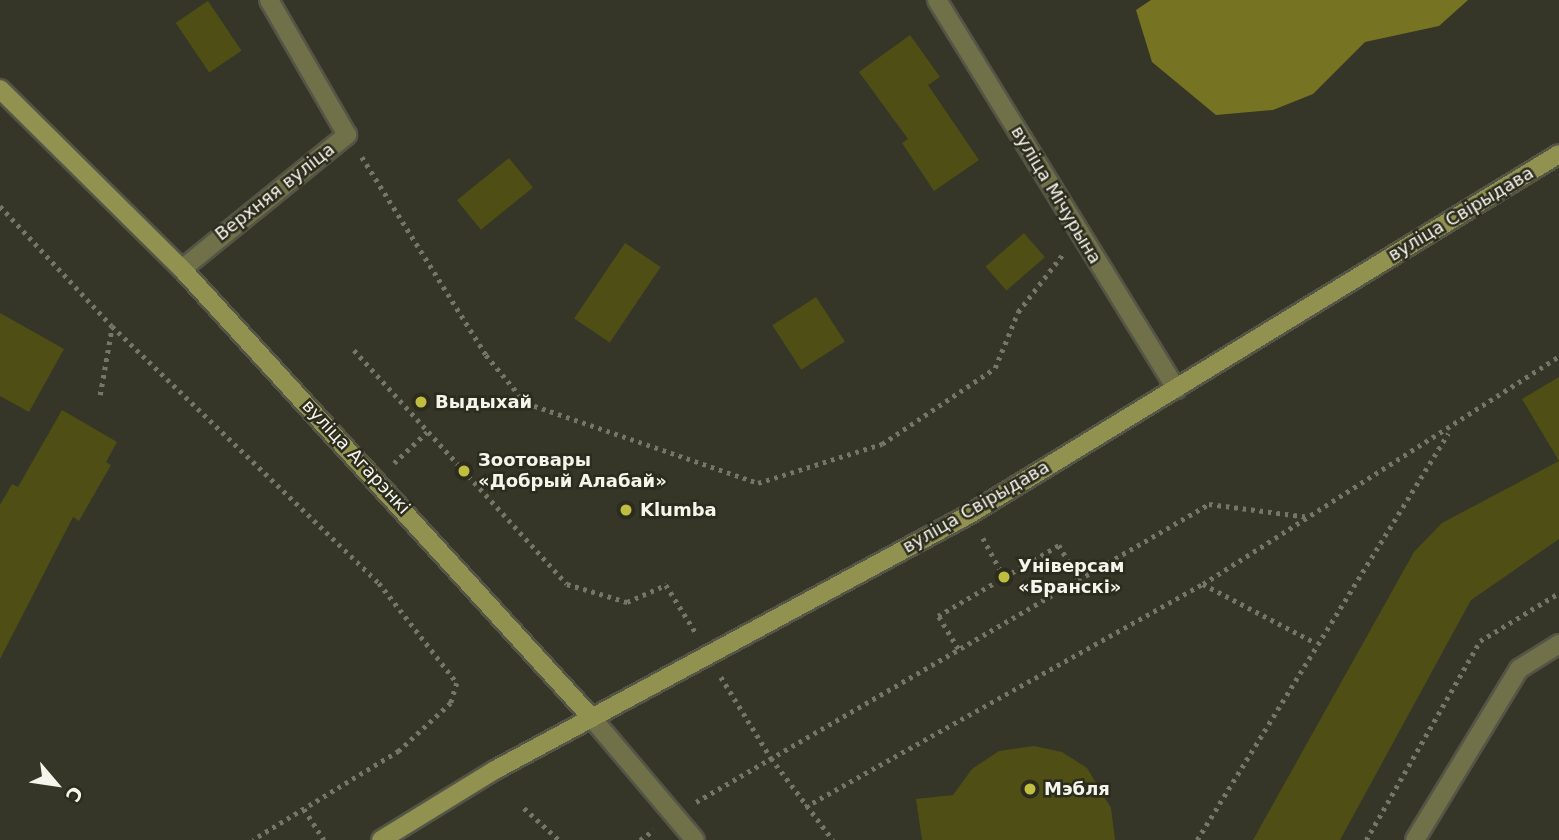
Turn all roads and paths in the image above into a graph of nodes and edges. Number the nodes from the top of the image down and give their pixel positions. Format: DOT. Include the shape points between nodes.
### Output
graph roads {
  1 [pos="269,0"];
  2 [pos="937,0"];
  3 [pos="0,89"];
  4 [pos="347,135"];
  5 [pos="1559,154"];
  6 [pos="0,206"];
  7 [pos="1080,234"];
  8 [pos="182,269"];
  9 [pos="112,326"];
  10 [pos="354,350"];
  11 [pos="1559,356"];
  12 [pos="1176,389"];
  13 [pos="100,395"];
  14 [pos="1450,429"];
  15 [pos="427,432"];
  16 [pos="377,479"];
  17 [pos="970,514"];
  18 [pos="1310,517"];
  19 [pos="1004,577"];
  20 [pos="1078,578"];
  21 [pos="1203,583"];
  22 [pos="1559,593"];
  23 [pos="1314,642"];
  24 [pos="1559,644"];
  25 [pos="958,649"];
  26 [pos="708,652"];
  27 [pos="591,717"];
  28 [pos="771,758"];
  29 [pos="805,807"];
  30 [pos="524,808"];
  31 [pos="304,809"];
  32 [pos="676,815"];
  33 [pos="253,840"];
  34 [pos="324,840"];
  35 [pos="381,840"];
  36 [pos="559,840"];
  37 [pos="640,840"];
  38 [pos="695,840"];
  39 [pos="832,840"];
  40 [pos="1196,840"];
  41 [pos="1366,840"];
  42 [pos="1415,840"];
  1 -- 4 [label="street, Верхняя вуліца"];
  2 -- 7 [label="street, вуліца Мічурына"];
  3 -- 8 [label="main road, вуліца Агарэнкі"];
  4 -- 7 [label="path" via="486,355 526,403 758,483 882,444 995,368 1018,312"];
  4 -- 8 [label="street, Верхняя вуліца"];
  5 -- 12 [label="main road, вуліца Свірыдава"];
  6 -- 9 [label="path"];
  7 -- 12 [label="street, вуліца Мічурына"];
  8 -- 16 [label="main road, вуліца Агарэнкі"];
  9 -- 13 [label="path"];
  9 -- 31 [label="path" via="379,583 457,683 452,703 399,751"];
  10 -- 15 [label="path"];
  11 -- 14 [label="path"];
  12 -- 17 [label="main road, вуліца Свірыдава"];
  14 -- 18 [label="path"];
  14 -- 23 [label="path"];
  15 -- 16 [label="path"];
  15 -- 26 [label="path" via="567,584 627,602 666,585"];
  16 -- 27 [label="main road, вуліца Агарэнкі"];
  17 -- 19 [label="path"];
  17 -- 26 [label="main road, вуліца Свірыдава"];
  18 -- 20 [label="path" via="1209,503"];
  18 -- 21 [label="path"];
  19 -- 20 [label="path" via="1059,545"];
  19 -- 25 [label="path" via="938,616"];
  20 -- 25 [label="path"];
  21 -- 23 [label="path"];
  21 -- 29 [label="path"];
  22 -- 41 [label="path" via="1480,641"];
  23 -- 40 [label="path"];
  24 -- 42 [label="street" via="1519,669"];
  25 -- 28 [label="path"];
  26 -- 27 [label="main road, вуліца Свірыдава"];
  26 -- 28 [label="path"];
  27 -- 32 [label="street, вуліца Агарэнкі"];
  27 -- 35 [label="main road, вуліца Свірыдава"];
  28 -- 29 [label="path"];
  28 -- 32 [label="path"];
  29 -- 39 [label="path"];
  30 -- 36 [label="path"];
  31 -- 33 [label="path"];
  31 -- 34 [label="path"];
  32 -- 37 [label="path"];
  32 -- 38 [label="street, вуліца Агарэнкі"];
}
